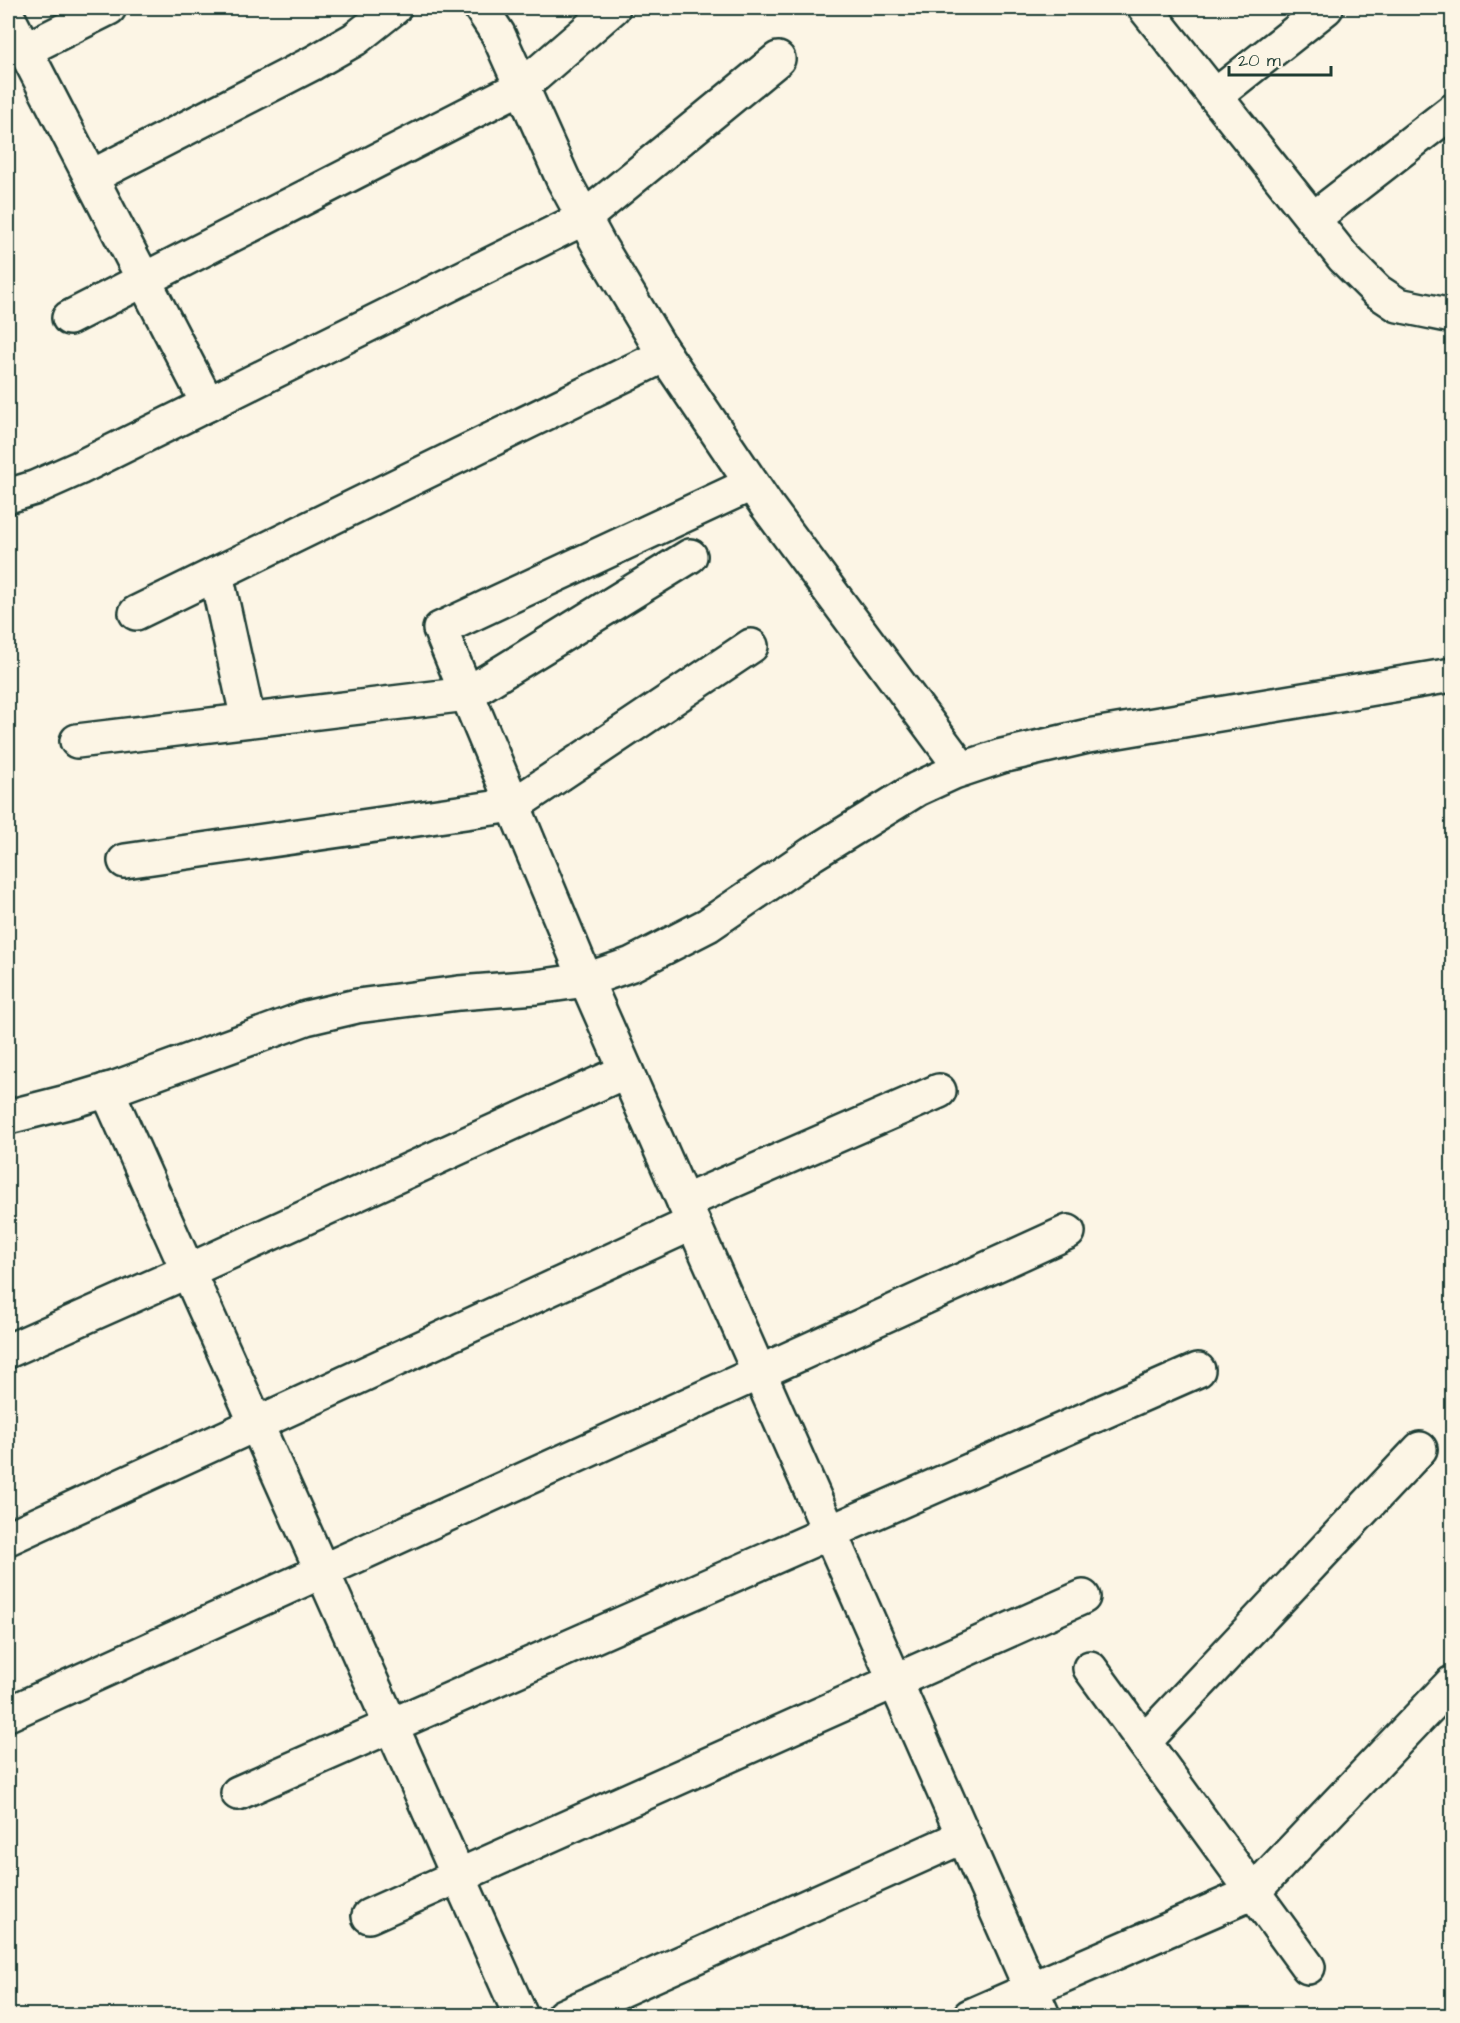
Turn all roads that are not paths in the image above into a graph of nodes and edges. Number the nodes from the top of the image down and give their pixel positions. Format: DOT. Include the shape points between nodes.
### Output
graph roads {
  1 [pos="109,8"];
  2 [pos="394,8"];
  3 [pos="481,8"];
  4 [pos="613,8"];
  5 [pos="1145,8"];
  6 [pos="1326,8"];
  7 [pos="8,17"];
  8 [pos="25,50"];
  9 [pos="778,59"];
  10 [pos="523,86"];
  11 [pos="1215,96"];
  12 [pos="1452,111"];
  13 [pos="91,177"];
  14 [pos="584,218"];
  15 [pos="1313,219"];
  16 [pos="144,280"];
  17 [pos="1452,316"];
  18 [pos="69,318"];
  19 [pos="665,355"];
  20 [pos="208,404"];
  21 [pos="751,484"];
  22 [pos="8,496"];
  23 [pos="690,556"];
  24 [pos="216,574"];
  25 [pos="136,613"];
  26 [pos="751,646"];
  27 [pos="1452,675"];
  28 [pos="467,694"];
  29 [pos="249,720"];
  30 [pos="77,741"];
  31 [pos="962,769"];
  32 [pos="514,805"];
  33 [pos="125,861"];
  34 [pos="586,980"];
  35 [pos="626,1071"];
  36 [pos="107,1090"];
  37 [pos="939,1091"];
  38 [pos="8,1117"];
  39 [pos="689,1213"];
  40 [pos="1068,1232"];
  41 [pos="189,1271"];
  42 [pos="8,1351"];
  43 [pos="1197,1370"];
  44 [pos="760,1372"];
  45 [pos="256,1423"];
  46 [pos="1420,1449"];
  47 [pos="830,1533"];
  48 [pos="8,1538"];
  49 [pos="322,1571"];
  50 [pos="1083,1597"];
  51 [pos="1090,1668"];
  52 [pos="895,1681"];
  53 [pos="1452,1683"];
  54 [pos="8,1714"];
  55 [pos="392,1726"];
  56 [pos="1144,1742"];
  57 [pos="238,1793"];
  58 [pos="964,1836"];
  59 [pos="459,1877"];
  60 [pos="1252,1893"];
  61 [pos="369,1916"];
  62 [pos="1308,1967"];
  63 [pos="1037,2002"];
  64 [pos="521,2016"];
  65 [pos="563,2016"];
  66 [pos="970,2016"];
  1 -- 8 [label="street"];
  2 -- 13 [label="street" via="355,39 314,63"];
  3 -- 10 [label="street"];
  4 -- 10 [label="street"];
  5 -- 11 [label="street"];
  6 -- 11 [label="street"];
  7 -- 8 [label="street"];
  8 -- 13 [label="street"];
  9 -- 14 [label="street"];
  10 -- 14 [label="street" via="562,179"];
  10 -- 16 [label="street"];
  11 -- 15 [label="street"];
  12 -- 15 [label="street"];
  13 -- 16 [label="street"];
  14 -- 19 [label="street"];
  14 -- 20 [label="street"];
  15 -- 17 [label="street" via="1377,291 1398,305"];
  16 -- 18 [label="street"];
  16 -- 20 [label="street"];
  19 -- 21 [label="street"];
  19 -- 24 [label="street"];
  20 -- 22 [label="street" via="52,480"];
  21 -- 28 [label="street" via="440,629"];
  21 -- 31 [label="street"];
  23 -- 28 [label="street"];
  24 -- 25 [label="street"];
  24 -- 29 [label="street"];
  26 -- 32 [label="street"];
  27 -- 31 [label="street" via="1088,735"];
  28 -- 29 [label="street"];
  28 -- 32 [label="street"];
  29 -- 30 [label="street"];
  31 -- 34 [label="street" via="916,789 708,926 632,964"];
  32 -- 33 [label="street"];
  32 -- 34 [label="street"];
  34 -- 35 [label="street"];
  34 -- 36 [label="street" via="357,1006 306,1018"];
  35 -- 39 [label="street"];
  35 -- 41 [label="street"];
  36 -- 38 [label="street"];
  36 -- 41 [label="street"];
  37 -- 39 [label="street"];
  39 -- 44 [label="street"];
  39 -- 45 [label="street"];
  40 -- 44 [label="street"];
  41 -- 42 [label="street"];
  41 -- 45 [label="street"];
  43 -- 47 [label="street"];
  44 -- 47 [label="street"];
  44 -- 49 [label="street"];
  45 -- 48 [label="street"];
  45 -- 49 [label="street"];
  46 -- 56 [label="street"];
  47 -- 52 [label="street"];
  47 -- 55 [label="street"];
  49 -- 54 [label="street"];
  49 -- 55 [label="street"];
  50 -- 52 [label="street"];
  51 -- 56 [label="street"];
  52 -- 58 [label="street"];
  52 -- 59 [label="street"];
  53 -- 60 [label="street"];
  55 -- 57 [label="street"];
  55 -- 59 [label="street"];
  56 -- 60 [label="street"];
  58 -- 63 [label="street"];
  58 -- 65 [label="street"];
  59 -- 61 [label="street"];
  59 -- 64 [label="street"];
  60 -- 62 [label="street"];
  60 -- 63 [label="street"];
  63 -- 66 [label="street"];
}
